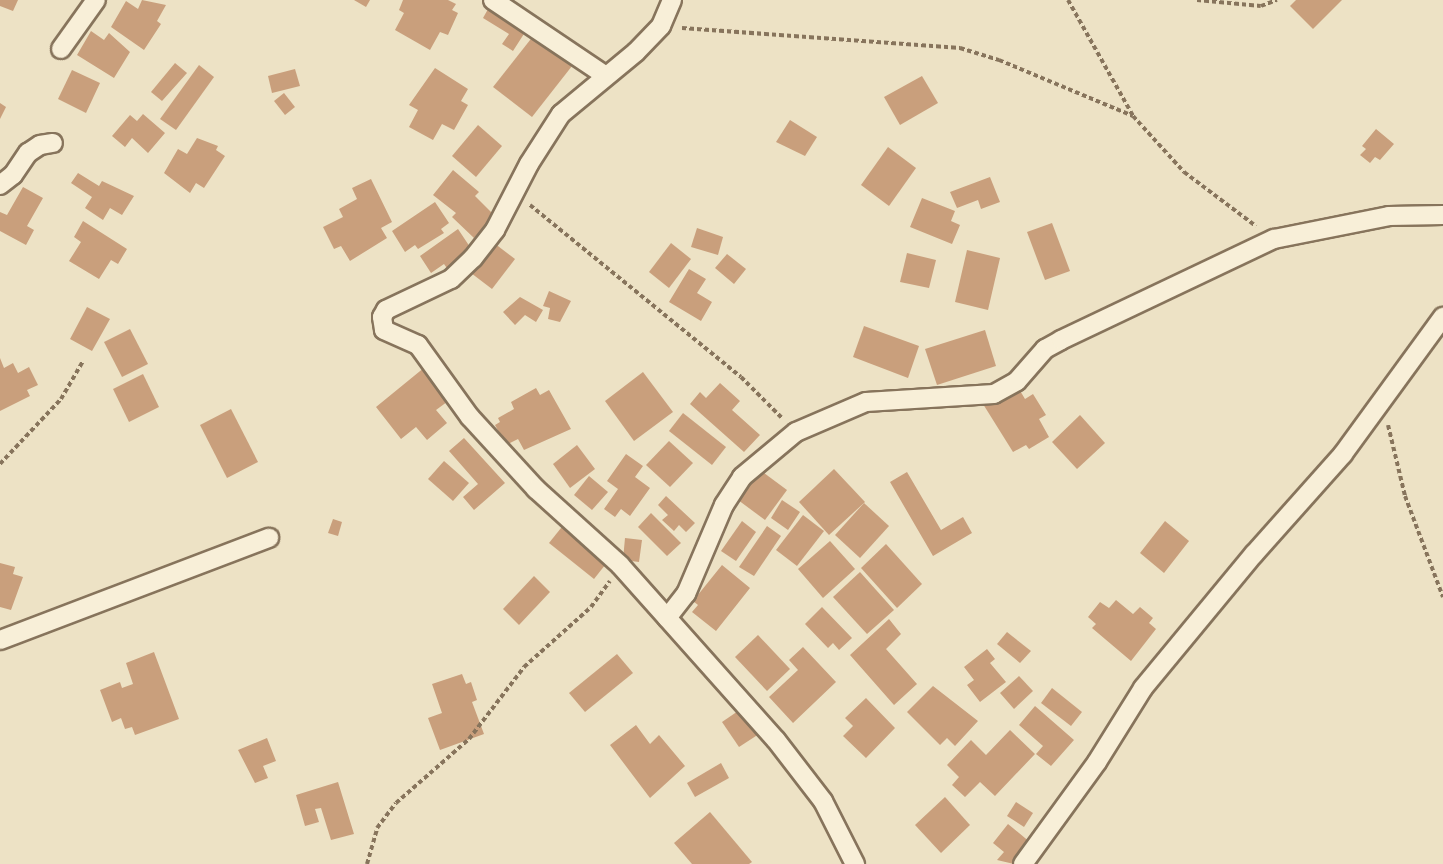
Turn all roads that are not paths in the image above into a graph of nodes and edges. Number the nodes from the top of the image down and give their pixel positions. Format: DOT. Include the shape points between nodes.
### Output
graph roads {
  1 [pos="96,0"];
  2 [pos="493,0"];
  3 [pos="672,0"];
  4 [pos="61,49"];
  5 [pos="606,76"];
  6 [pos="53,143"];
  7 [pos="0,185"];
  8 [pos="1443,215"];
  9 [pos="1443,317"];
  10 [pos="269,538"];
  11 [pos="667,618"];
  12 [pos="0,640"];
  13 [pos="855,864"];
  14 [pos="1023,864"];
  1 -- 4 [label="street"];
  2 -- 5 [label="street"];
  3 -- 5 [label="street" via="661,26"];
  5 -- 11 [label="street" via="561,114 495,230 473,258 451,279 386,310 382,317 384,330 418,345 470,417 536,489 620,565"];
  6 -- 7 [label="street" via="28,153 13,175"];
  8 -- 11 [label="street" via="1389,216 1274,239 1053,345 1017,381 994,394 866,402 796,432 742,477 724,505 690,586"];
  9 -- 14 [label="street" via="1343,454 1143,688 1098,762"];
  10 -- 12 [label="street"];
  11 -- 13 [label="street" via="817,792"];
}
